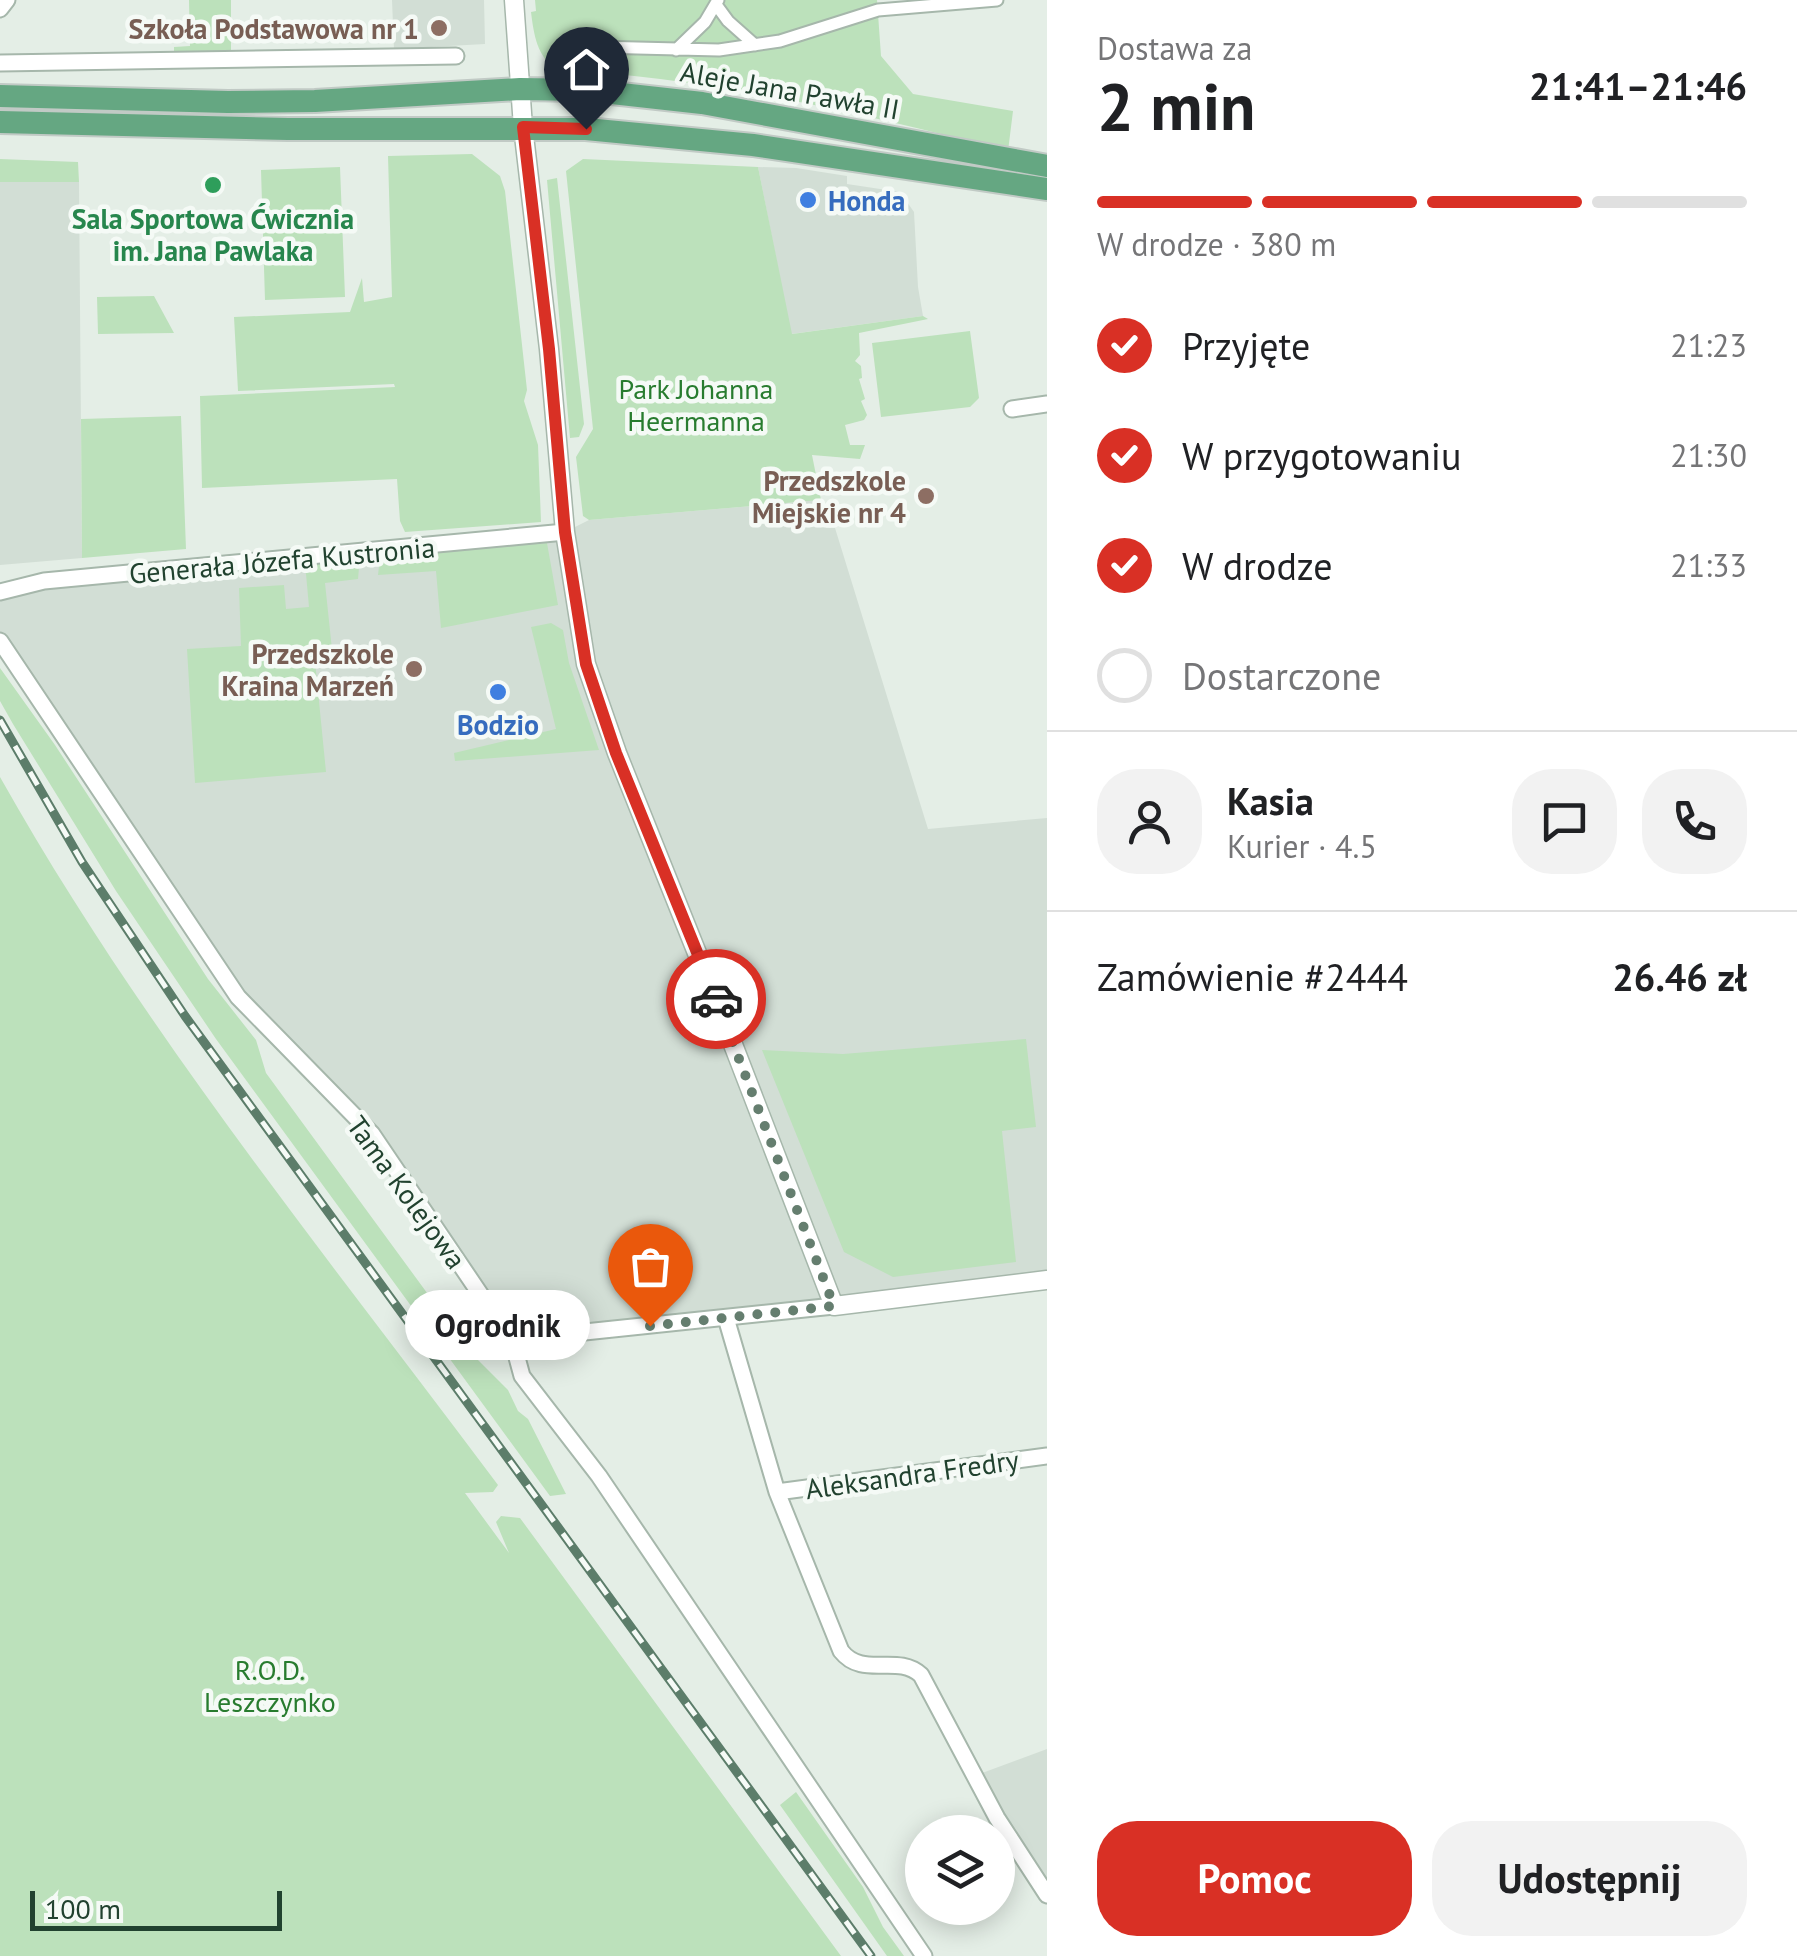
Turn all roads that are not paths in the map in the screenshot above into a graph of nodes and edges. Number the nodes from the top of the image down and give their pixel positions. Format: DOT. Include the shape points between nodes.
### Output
graph roads {
  1 [pos="7,0"];
  2 [pos="514,0"];
  3 [pos="997,0"];
  4 [pos="718,3"];
  5 [pos="0,10"];
  6 [pos="754,45"];
  7 [pos="676,50"];
  8 [pos="576,55"];
  9 [pos="456,56"];
  10 [pos="0,63"];
  11 [pos="520,89"];
  12 [pos="0,96"];
  13 [pos="0,122"];
  14 [pos="523,127"];
  15 [pos="1047,166"];
  16 [pos="1047,189"];
  17 [pos="1047,404"];
  18 [pos="1012,409"];
  19 [pos="565,532"];
  20 [pos="0,592"];
  21 [pos="0,641"];
  22 [pos="1047,1280"];
  23 [pos="834,1306"];
  24 [pos="726,1318"];
  25 [pos="510,1332"];
  26 [pos="1047,1456"];
  27 [pos="778,1492"];
  28 [pos="1047,1895"];
  29 [pos="924,1956"];
  1 -- 5 [label="street"];
  2 -- 11 [label="street"];
  3 -- 6 [label="street" via="878,10"];
  4 -- 6 [label="street"];
  4 -- 7 [label="street"];
  6 -- 7 [label="street"];
  7 -- 8 [label="street" via="596,47"];
  9 -- 10 [label="street"];
  11 -- 12 [label="main road, Aleje Jana Pawła II" via="315,100"];
  11 -- 14 [label="street"];
  11 -- 15 [label="main road, Aleje Jana Pawła II" via="644,94"];
  13 -- 14 [label="main road, Aleje Jana Pawła II"];
  14 -- 16 [label="main road, Aleje Jana Pawła II" via="753,144"];
  14 -- 19 [label="street"];
  17 -- 18 [label="street"];
  19 -- 20 [label="street, Generała Józefa Kustronia" via="44,580"];
  19 -- 23 [label="street" via="582,645 616,753"];
  21 -- 25 [label="street, Tama Kolejowa" via="238,997 372,1134"];
  22 -- 23 [label="street"];
  23 -- 24 [label="street"];
  24 -- 25 [label="street" via="536,1337"];
  24 -- 27 [label="street"];
  25 -- 29 [label="street, Tama Kolejowa" via="522,1376 631,1522"];
  26 -- 27 [label="street, Aleksandra Fredry"];
  27 -- 28 [label="street" via="841,1652 862,1666 905,1665 921,1675 996,1818"];
}
